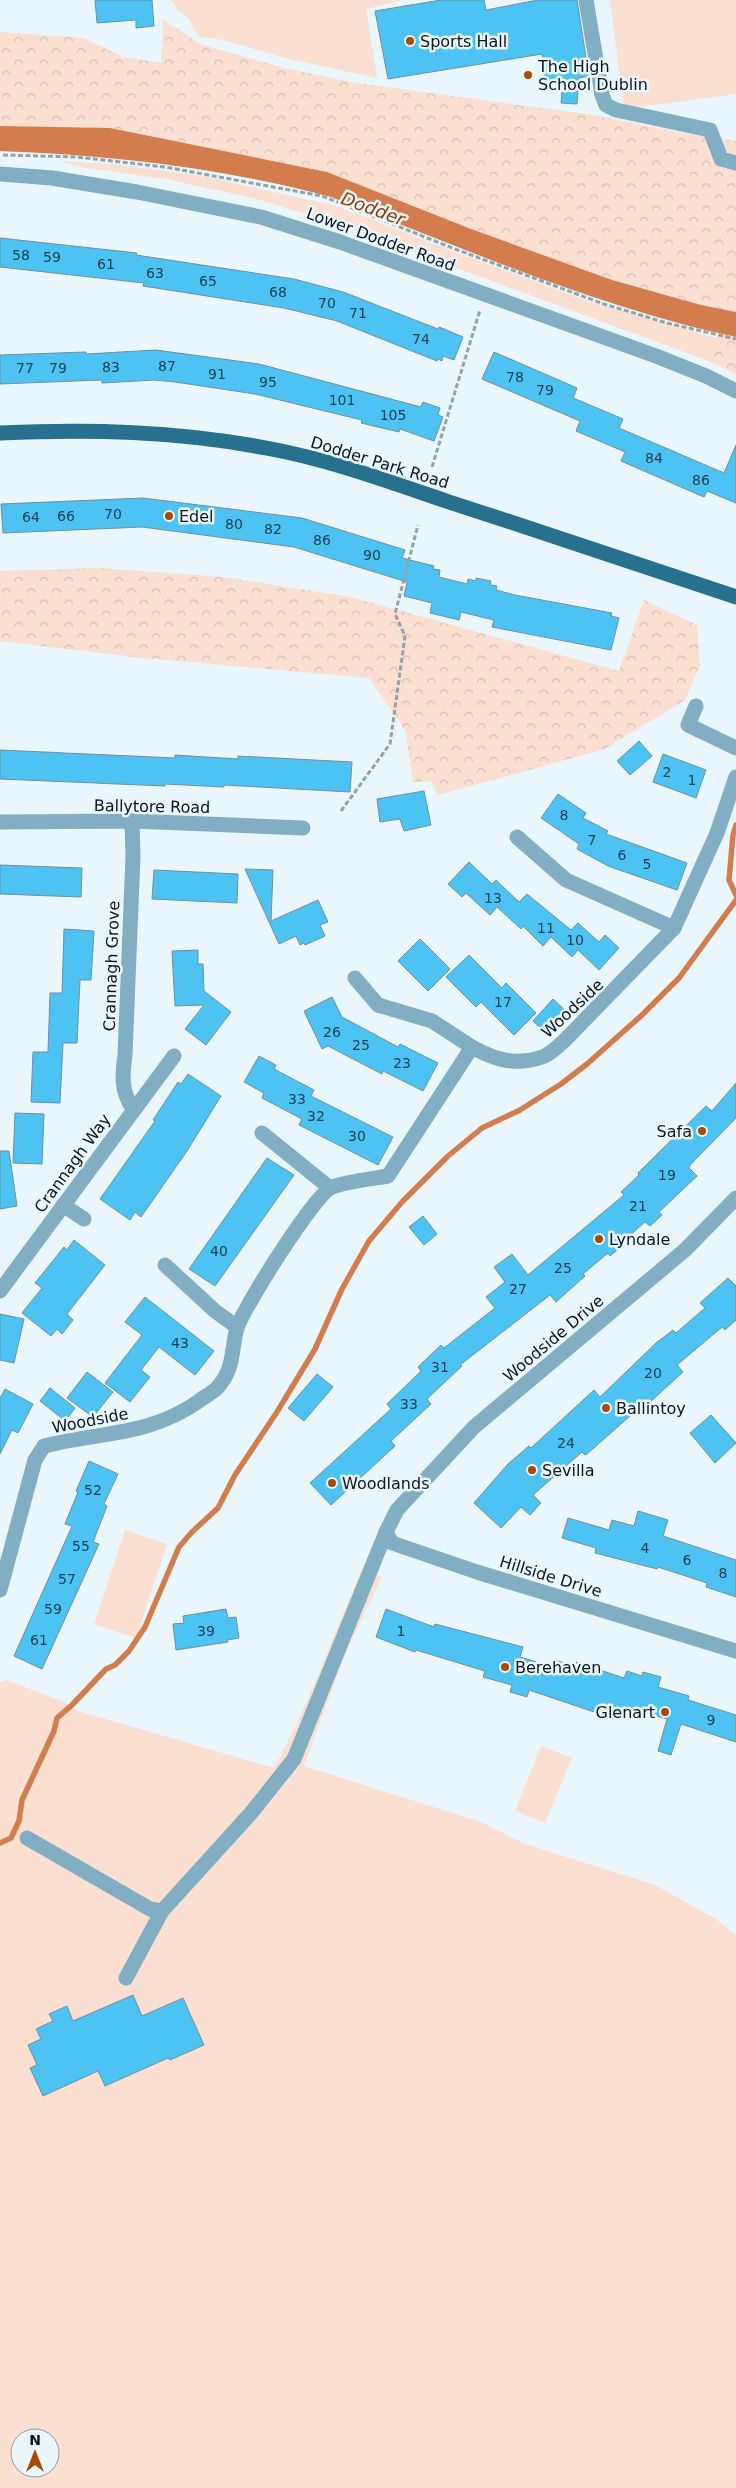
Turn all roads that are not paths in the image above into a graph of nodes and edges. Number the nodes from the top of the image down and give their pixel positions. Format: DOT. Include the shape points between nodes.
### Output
graph roads {
  1 [pos="586,0"];
  2 [pos="736,163"];
  3 [pos="0,174"];
  4 [pos="736,391"];
  5 [pos="0,433"];
  6 [pos="736,597"];
  7 [pos="696,706"];
  8 [pos="736,748"];
  9 [pos="736,777"];
  10 [pos="132,821"];
  11 [pos="0,822"];
  12 [pos="303,828"];
  13 [pos="517,837"];
  14 [pos="674,928"];
  15 [pos="356,978"];
  16 [pos="472,1047"];
  17 [pos="174,1056"];
  18 [pos="133,1109"];
  19 [pos="262,1133"];
  20 [pos="330,1188"];
  21 [pos="736,1198"];
  22 [pos="63,1205"];
  23 [pos="84,1219"];
  24 [pos="165,1265"];
  25 [pos="0,1292"];
  26 [pos="237,1327"];
  27 [pos="386,1532"];
  28 [pos="0,1590"];
  29 [pos="736,1651"];
  30 [pos="27,1838"];
  31 [pos="162,1911"];
  32 [pos="126,1978"];
  1 -- 2 [label="street" via="606,105 616,110 710,130 721,159"];
  3 -- 4 [label="street, Lower Dodder Road" via="52,178 137,192 261,217 340,242 656,356"];
  5 -- 6 [label="main road, Dodder Park Road" via="143,431 268,448 425,494"];
  7 -- 8 [label="street" via="688,725"];
  9 -- 14 [label="street, Woodside" via="717,833"];
  10 -- 11 [label="street, Ballytore Road"];
  10 -- 12 [label="street, Ballytore Road"];
  10 -- 18 [label="street, Crannagh Grove" via="122,1079 125,1097"];
  13 -- 14 [label="street" via="566,880"];
  14 -- 16 [label="street, Woodside" via="564,1041 544,1057 518,1062 492,1058"];
  15 -- 16 [label="street, Woodside" via="378,1005 432,1021"];
  16 -- 20 [label="street" via="388,1176"];
  17 -- 18 [label="street, Crannagh Way"];
  18 -- 22 [label="street, Crannagh Way"];
  19 -- 20 [label="street"];
  20 -- 26 [label="street, Woodside" via="294,1230"];
  21 -- 27 [label="street, Woodside Drive" via="685,1250 474,1427 397,1510"];
  22 -- 23 [label="street"];
  22 -- 25 [label="street, Crannagh Way"];
  24 -- 26 [label="street"];
  26 -- 28 [label="street, Woodside" via="233,1360 218,1388 189,1408 156,1424 112,1436 44,1446 34,1460"];
  27 -- 29 [label="street, Hillside Drive" via="392,1543 477,1572"];
  27 -- 31 [label="street" via="294,1759 251,1813"];
  30 -- 31 [label="street" via="150,1908"];
  31 -- 32 [label="street"];
}
